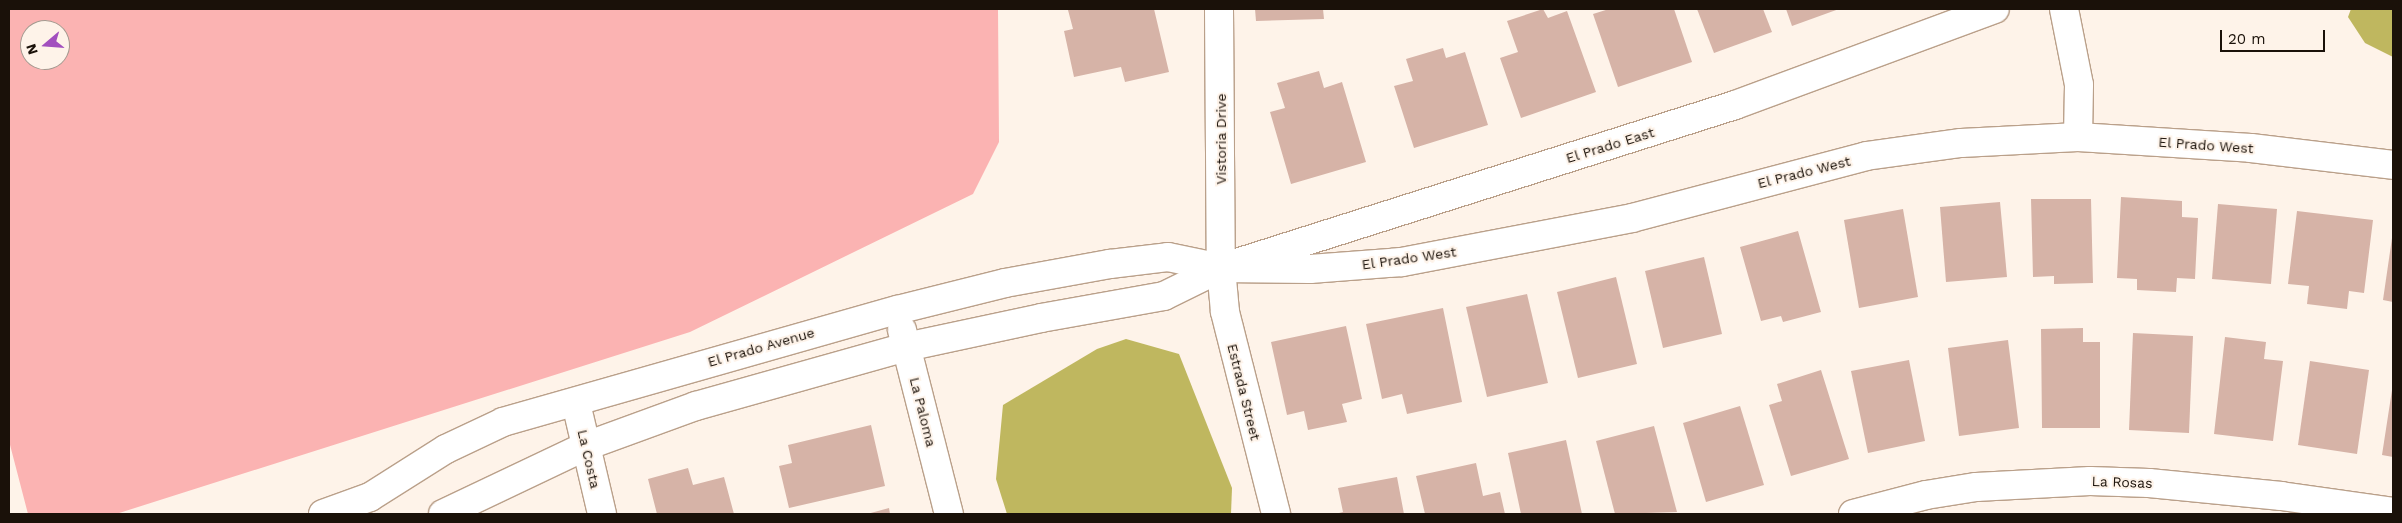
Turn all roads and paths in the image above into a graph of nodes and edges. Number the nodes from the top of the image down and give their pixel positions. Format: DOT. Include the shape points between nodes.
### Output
graph roads {
  1 [pos="1219,9"];
  2 [pos="1995,9"];
  3 [pos="2064,9"];
  4 [pos="2078,137"];
  5 [pos="2393,165"];
  6 [pos="1221,268"];
  7 [pos="897,310"];
  8 [pos="906,347"];
  9 [pos="576,403"];
  10 [pos="586,446"];
  11 [pos="338,512"];
  12 [pos="2393,512"];
  13 [pos="443,514"];
  14 [pos="602,514"];
  15 [pos="949,514"];
  16 [pos="1276,514"];
  17 [pos="1853,514"];
  1 -- 6 [label="street, Vistoria Drive"];
  2 -- 6 [label="street, El Prado East" via="1735,105"];
  3 -- 4 [label="street" via="2079,85"];
  4 -- 5 [label="street, El Prado West" via="2251,148"];
  4 -- 6 [label="street, El Prado West" via="1961,143 1866,156 1632,218 1402,262 1310,269"];
  6 -- 7 [label="street, El Prado Avenue" via="1168,257 1110,264 1006,283"];
  6 -- 8 [label="street, El Prado East" via="1164,296"];
  6 -- 16 [label="street, Estrada Street" via="1229,333"];
  7 -- 8 [label="street, La Paloma"];
  7 -- 9 [label="street, El Prado Avenue" via="749,350"];
  8 -- 10 [label="street, El Prado East" via="722,398"];
  8 -- 15 [label="street, La Paloma"];
  9 -- 10 [label="street, La Costa"];
  9 -- 11 [label="street, El Prado Avenue" via="503,422 474,434 400,480"];
  10 -- 13 [label="street, El Prado East"];
  10 -- 14 [label="street, La Costa"];
  12 -- 17 [label="street, La Rosas" via="2262,494 2090,481 1976,487 1926,495"];
}
